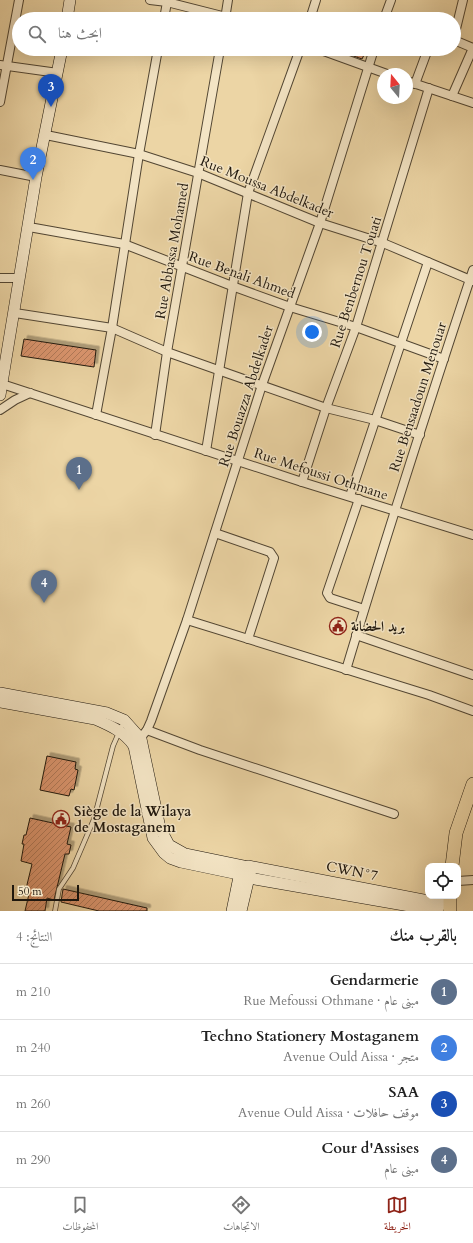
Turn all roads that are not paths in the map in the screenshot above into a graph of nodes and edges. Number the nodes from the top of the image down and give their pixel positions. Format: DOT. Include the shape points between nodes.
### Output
graph roads {
  1 [pos="19,0"];
  2 [pos="70,0"];
  3 [pos="156,0"];
  4 [pos="228,0"];
  5 [pos="316,0"];
  6 [pos="391,0"];
  7 [pos="463,0"];
  8 [pos="167,2"];
  9 [pos="16,12"];
  10 [pos="68,12"];
  11 [pos="165,12"];
  12 [pos="206,12"];
  13 [pos="226,12"];
  14 [pos="312,12"];
  15 [pos="387,12"];
  16 [pos="460,12"];
  17 [pos="12,31"];
  18 [pos="461,43"];
  19 [pos="473,48"];
  20 [pos="61,56"];
  21 [pos="157,56"];
  22 [pos="219,56"];
  23 [pos="297,56"];
  24 [pos="337,56"];
  25 [pos="372,56"];
  26 [pos="425,56"];
  27 [pos="4,66"];
  28 [pos="368,67"];
  29 [pos="377,70"];
  30 [pos="58,73"];
  31 [pos="415,84"];
  32 [pos="429,88"];
  33 [pos="452,96"];
  34 [pos="0,102"];
  35 [pos="473,103"];
  36 [pos="46,135"];
  37 [pos="138,154"];
  38 [pos="0,170"];
  39 [pos="198,172"];
  40 [pos="36,177"];
  41 [pos="248,193"];
  42 [pos="320,222"];
  43 [pos="29,227"];
  44 [pos="383,243"];
  45 [pos="124,244"];
  46 [pos="428,262"];
  47 [pos="182,267"];
  48 [pos="473,270"];
  49 [pos="0,278"];
  50 [pos="20,278"];
  51 [pos="471,281"];
  52 [pos="232,286"];
  53 [pos="290,306"];
  54 [pos="14,312"];
  55 [pos="356,327"];
  56 [pos="112,328"];
  57 [pos="401,342"];
  58 [pos="167,352"];
  59 [pos="444,359"];
  60 [pos="218,370"];
  61 [pos="262,385"];
  62 [pos="1,390"];
  63 [pos="30,393"];
  64 [pos="326,408"];
  65 [pos="0,410"];
  66 [pos="96,415"];
  67 [pos="375,420"];
  68 [pos="155,435"];
  69 [pos="420,435"];
  70 [pos="206,451"];
  71 [pos="238,461"];
  72 [pos="302,482"];
  73 [pos="350,496"];
  74 [pos="359,499"];
  75 [pos="394,510"];
  76 [pos="215,532"];
  77 [pos="473,535"];
  78 [pos="364,609"];
  79 [pos="187,620"];
  80 [pos="356,634"];
  81 [pos="248,639"];
  82 [pos="346,670"];
  83 [pos="473,675"];
  84 [pos="0,693"];
  85 [pos="0,702"];
  86 [pos="473,711"];
  87 [pos="124,720"];
  88 [pos="120,732"];
  89 [pos="141,738"];
  90 [pos="473,784"];
  91 [pos="394,814"];
  92 [pos="452,863"];
  93 [pos="245,872"];
  94 [pos="473,880"];
  95 [pos="461,881"];
  96 [pos="447,906"];
  97 [pos="55,911"];
  98 [pos="232,911"];
  99 [pos="241,911"];
  1 -- 9 [label="street"];
  2 -- 10 [label="main road"];
  3 -- 8 [label="street"];
  4 -- 13 [label="street"];
  5 -- 14 [label="street"];
  6 -- 15 [label="street"];
  7 -- 16 [label="street"];
  8 -- 11 [label="street"];
  8 -- 12 [label="street"];
  17 -- 27 [label="street"];
  18 -- 19 [label="street"];
  19 -- 33 [label="street"];
  20 -- 30 [label="main road"];
  21 -- 37 [label="street"];
  22 -- 39 [label="street, Rue Abbassa Mohamed"];
  23 -- 41 [label="street"];
  24 -- 28 [label="street"];
  25 -- 28 [label="street, Rue Bouazza Abdelkader"];
  26 -- 31 [label="street"];
  27 -- 30 [label="street"];
  27 -- 34 [label="street"];
  28 -- 29 [label="street"];
  28 -- 42 [label="street, Rue Bouazza Abdelkader"];
  30 -- 36 [label="main road"];
  31 -- 32 [label="street"];
  32 -- 33 [label="street"];
  32 -- 44 [label="street, Rue Benbernou Touati"];
  33 -- 35 [label="street"];
  36 -- 37 [label="street, Rue Moussa Abdelkader"];
  36 -- 40 [label="main road"];
  37 -- 39 [label="street, Rue Moussa Abdelkader"];
  37 -- 45 [label="street"];
  38 -- 40 [label="street"];
  39 -- 41 [label="street, Rue Moussa Abdelkader"];
  39 -- 47 [label="street, Rue Abbassa Mohamed"];
  40 -- 43 [label="main road"];
  41 -- 42 [label="street, Rue Moussa Abdelkader"];
  41 -- 52 [label="street"];
  42 -- 44 [label="street, Rue Moussa Abdelkader"];
  42 -- 53 [label="street, Rue Bouazza Abdelkader"];
  43 -- 45 [label="street, Rue Benali Ahmed"];
  43 -- 50 [label="main road"];
  44 -- 46 [label="street, Rue Moussa Abdelkader"];
  44 -- 55 [label="street, Rue Benbernou Touati"];
  45 -- 47 [label="street, Rue Benali Ahmed"];
  45 -- 56 [label="street"];
  46 -- 51 [label="street, Rue Moussa Abdelkader"];
  46 -- 57 [label="street"];
  47 -- 52 [label="street, Rue Benali Ahmed"];
  47 -- 58 [label="street, Rue Abbassa Mohamed"];
  48 -- 51 [label="street, Rue Bensaadoun Menouar"];
  49 -- 50 [label="street"];
  50 -- 54 [label="main road"];
  51 -- 59 [label="street, Rue Bensaadoun Menouar"];
  52 -- 53 [label="street, Rue Benali Ahmed"];
  52 -- 60 [label="street"];
  53 -- 55 [label="street, Rue Benali Ahmed"];
  53 -- 61 [label="street, Rue Bouazza Abdelkader"];
  54 -- 56 [label="street"];
  54 -- 62 [label="main road"];
  55 -- 57 [label="street, Rue Benali Ahmed"];
  55 -- 64 [label="street, Rue Benbernou Touati"];
  56 -- 58 [label="street"];
  56 -- 66 [label="street"];
  57 -- 59 [label="street, Rue Benali Ahmed"];
  57 -- 67 [label="street"];
  58 -- 60 [label="street"];
  58 -- 68 [label="street, Rue Abbassa Mohamed"];
  59 -- 69 [label="street, Rue Bensaadoun Menouar"];
  60 -- 61 [label="street"];
  60 -- 70 [label="street"];
  61 -- 64 [label="street"];
  61 -- 71 [label="street, Rue Bouazza Abdelkader"];
  62 -- 63 [label="street, Rue Mefoussi Othmane"];
  63 -- 65 [label="street"];
  63 -- 66 [label="street, Rue Mefoussi Othmane"];
  64 -- 67 [label="street"];
  64 -- 72 [label="street, Rue Benbernou Touati"];
  66 -- 68 [label="street, Rue Mefoussi Othmane"];
  67 -- 69 [label="street"];
  67 -- 73 [label="street"];
  68 -- 70 [label="street, Rue Mefoussi Othmane"];
  69 -- 75 [label="street, Rue Bensaadoun Menouar"];
  70 -- 71 [label="street, Rue Mefoussi Othmane"];
  71 -- 72 [label="street, Rue Mefoussi Othmane"];
  71 -- 76 [label="street, Rue Bouazza Abdelkader"];
  72 -- 73 [label="street, Rue Mefoussi Othmane"];
  73 -- 74 [label="street, Rue Mefoussi Othmane"];
  74 -- 75 [label="street, Rue Mefoussi Othmane"];
  74 -- 78 [label="street" via="327,593 330,598"];
  75 -- 77 [label="street, Rue Mefoussi Othmane"];
  75 -- 78 [label="street, Rue Bensaadoun Menouar"];
  76 -- 79 [label="street, Rue Bouazza Abdelkader"];
  76 -- 81 [label="street" via="270,552 274,558"];
  78 -- 80 [label="street, Rue Bensaadoun Menouar"];
  79 -- 81 [label="street"];
  79 -- 89 [label="street, Rue Bouazza Abdelkader"];
  80 -- 82 [label="street, Rue Bensaadoun Menouar"];
  80 -- 83 [label="street"];
  81 -- 82 [label="street"];
  82 -- 86 [label="street"];
  84 -- 87 [label="main road" via="107,713"];
  85 -- 88 [label="main road" via="95,719"];
  87 -- 88 [label="lane"];
  87 -- 89 [label="main road"];
  88 -- 89 [label="main road" via="129,738"];
  88 -- 97 [label="lane" via="113,746 94,819 73,868 59,889"];
  89 -- 91 [label="street" via="214,755"];
  89 -- 93 [label="main road, CWN°7" via="160,828 169,845 185,854"];
  90 -- 92 [label="main road" via="456,833"];
  93 -- 96 [label="main road, CWN°7"];
  93 -- 98 [label="main road"];
  93 -- 99 [label="main road"];
  94 -- 95 [label="street"];
}
